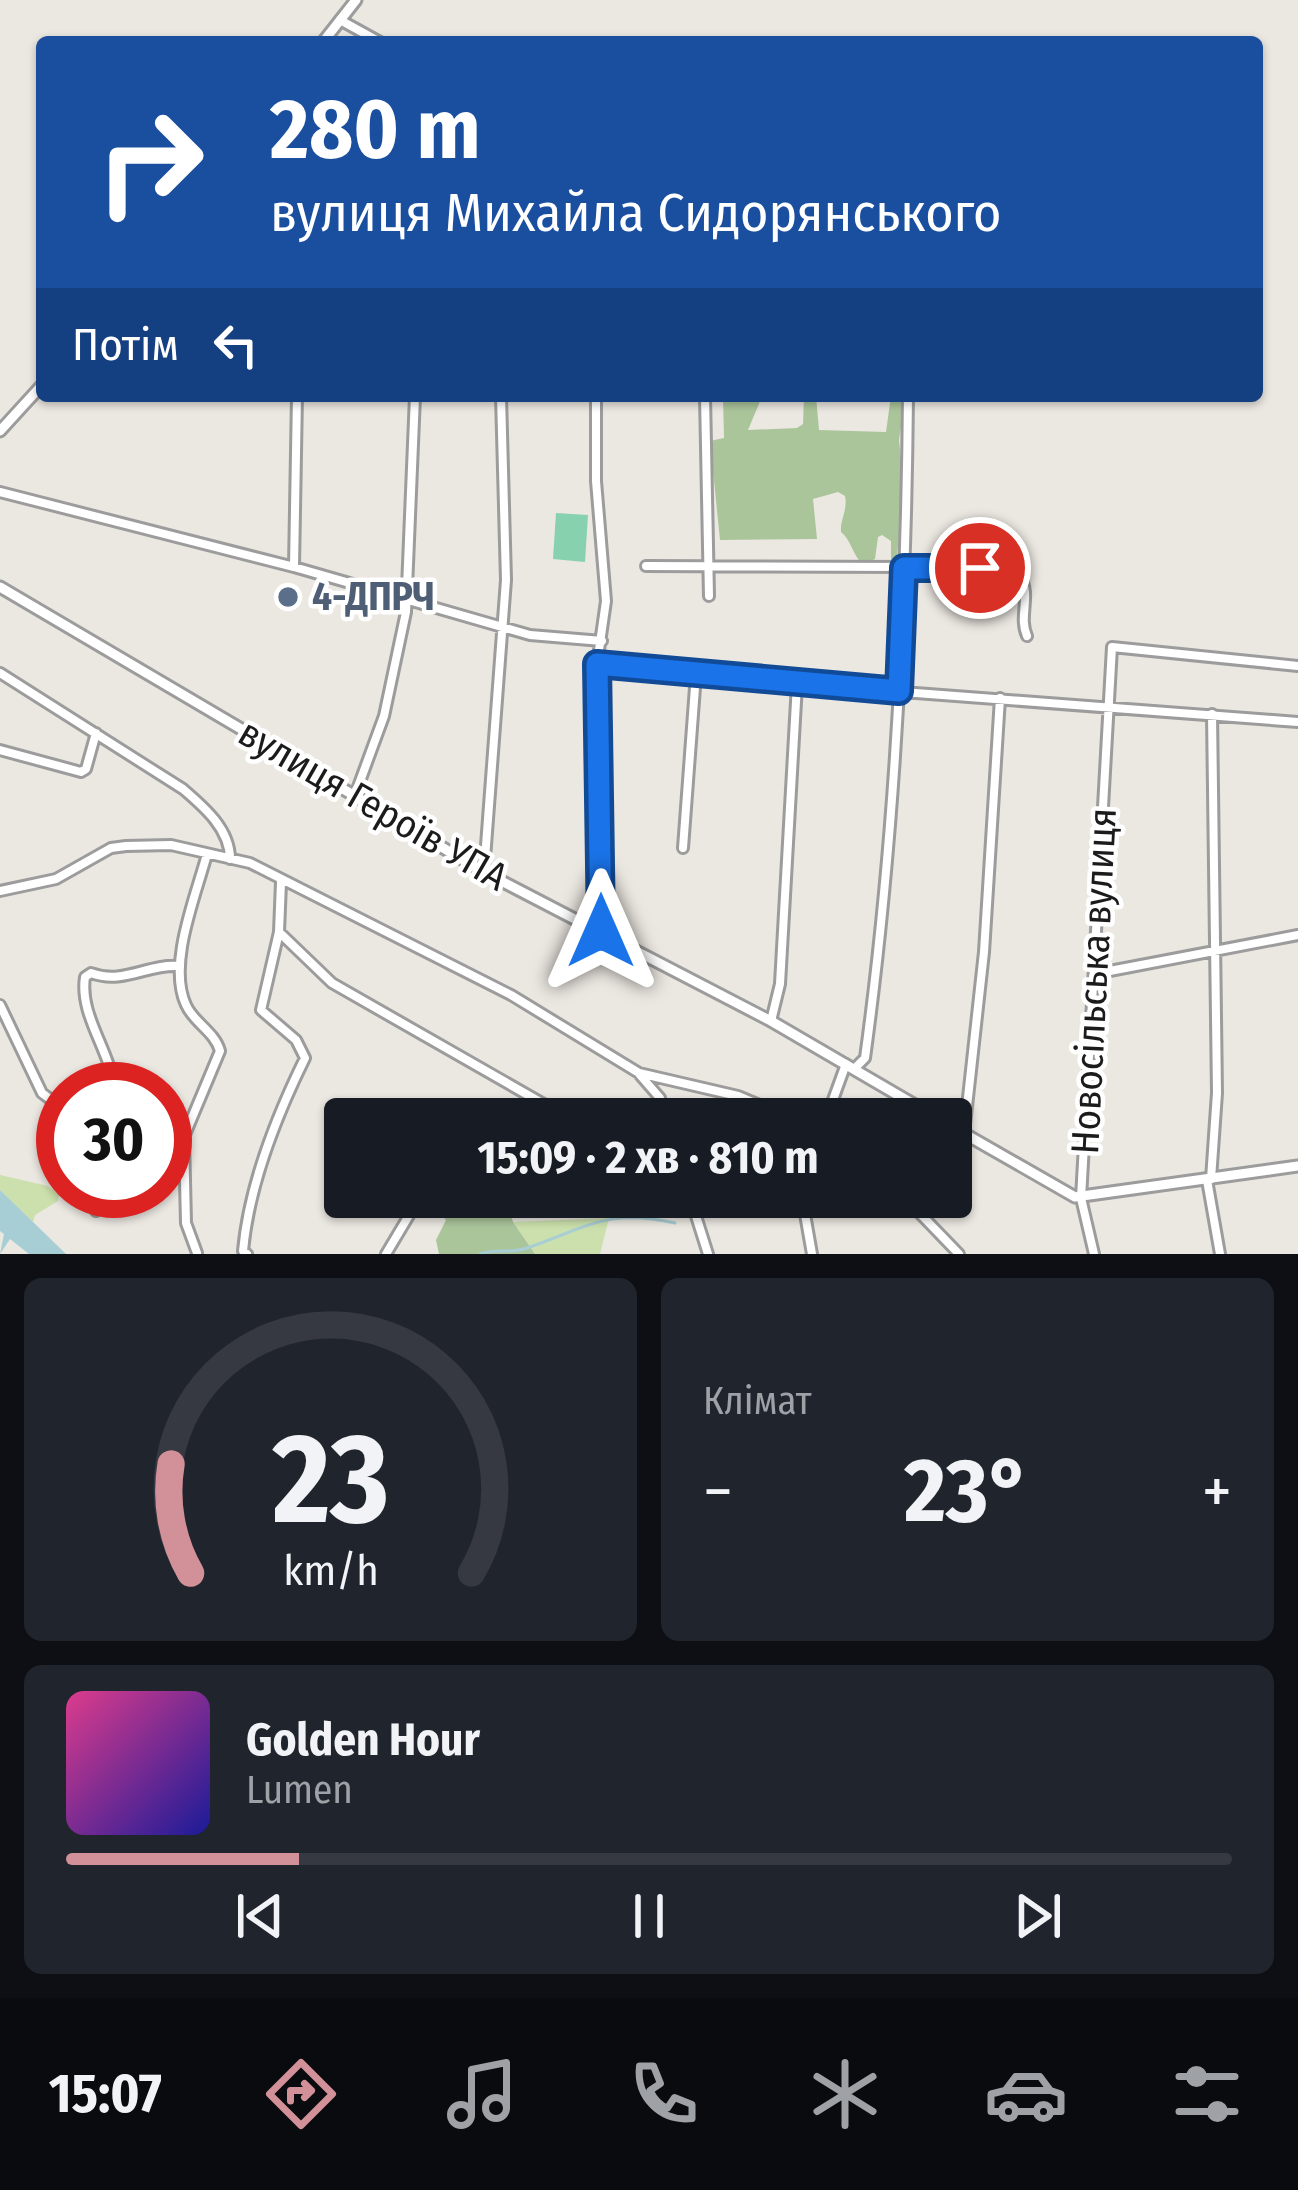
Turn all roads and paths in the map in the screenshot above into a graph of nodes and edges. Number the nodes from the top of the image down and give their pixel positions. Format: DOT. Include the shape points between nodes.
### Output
graph roads {
  1 [pos="356,0"];
  2 [pos="340,20"];
  3 [pos="327,36"];
  4 [pos="369,36"];
  5 [pos="36,392"];
  6 [pos="297,402"];
  7 [pos="415,402"];
  8 [pos="501,402"];
  9 [pos="596,402"];
  10 [pos="706,402"];
  11 [pos="908,402"];
  12 [pos="0,431"];
  13 [pos="0,492"];
  14 [pos="646,566"];
  15 [pos="709,566"];
  16 [pos="294,567"];
  17 [pos="904,568"];
  18 [pos="0,587"];
  19 [pos="709,596"];
  20 [pos="405,601"];
  21 [pos="500,624"];
  22 [pos="1028,636"];
  23 [pos="602,641"];
  24 [pos="597,664"];
  25 [pos="1298,666"];
  26 [pos="0,673"];
  27 [pos="697,674"];
  28 [pos="797,684"];
  29 [pos="899,691"];
  30 [pos="1000,698"];
  31 [pos="1109,706"];
  32 [pos="1212,714"];
  33 [pos="1298,722"];
  34 [pos="95,733"];
  35 [pos="0,750"];
  36 [pos="355,795"];
  37 [pos="683,848"];
  38 [pos="207,854"];
  39 [pos="230,859"];
  40 [pos="484,872"];
  41 [pos="281,882"];
  42 [pos="0,891"];
  43 [pos="601,931"];
  44 [pos="279,932"];
  45 [pos="1298,935"];
  46 [pos="1217,950"];
  47 [pos="178,966"];
  48 [pos="1094,974"];
  49 [pos="0,1005"];
  50 [pos="771,1021"];
  51 [pos="109,1062"];
  52 [pos="850,1067"];
  53 [pos="639,1073"];
  54 [pos="36,1080"];
  55 [pos="533,1098"];
  56 [pos="659,1098"];
  57 [pos="743,1098"];
  58 [pos="836,1098"];
  59 [pos="903,1098"];
  60 [pos="968,1098"];
  61 [pos="972,1139"];
  62 [pos="1298,1166"];
  63 [pos="1209,1179"];
  64 [pos="1081,1198"];
  65 [pos="407,1218"];
  66 [pos="697,1218"];
  67 [pos="806,1218"];
  68 [pos="924,1218"];
  69 [pos="197,1253"];
  70 [pos="247,1254"];
  71 [pos="386,1254"];
  72 [pos="708,1254"];
  73 [pos="812,1254"];
  74 [pos="959,1254"];
  75 [pos="1094,1254"];
  76 [pos="1220,1254"];
  1 -- 2 [label="street"];
  2 -- 3 [label="street"];
  2 -- 4 [label="street"];
  5 -- 12 [label="street"];
  6 -- 16 [label="street"];
  7 -- 20 [label="street"];
  8 -- 21 [label="street"];
  9 -- 23 [label="street"];
  10 -- 15 [label="street"];
  11 -- 17 [label="street"];
  13 -- 16 [label="street"];
  14 -- 15 [label="street"];
  15 -- 17 [label="street"];
  15 -- 19 [label="street"];
  16 -- 20 [label="street"];
  17 -- 22 [label="street" via="1020,576"];
  17 -- 29 [label="street"];
  18 -- 36 [label="street, вулиця Героїв УПА"];
  20 -- 21 [label="street"];
  20 -- 36 [label="street" via="394,679"];
  21 -- 23 [label="street"];
  21 -- 40 [label="street"];
  23 -- 24 [label="street"];
  24 -- 27 [label="street"];
  24 -- 43 [label="street"];
  25 -- 31 [label="street, Новосільська вулиця" via="1112,647"];
  26 -- 34 [label="street"];
  27 -- 28 [label="street"];
  27 -- 37 [label="street"];
  28 -- 29 [label="street"];
  28 -- 50 [label="street" via="780,984"];
  29 -- 30 [label="street"];
  29 -- 52 [label="street" via="874,992 865,1058"];
  30 -- 31 [label="street"];
  30 -- 60 [label="street"];
  31 -- 32 [label="street"];
  31 -- 48 [label="street, Новосільська вулиця"];
  32 -- 33 [label="street"];
  32 -- 46 [label="street"];
  34 -- 35 [label="street" via="81,772"];
  34 -- 39 [label="street" via="202,805 230,842"];
  36 -- 40 [label="street, вулиця Героїв УПА"];
  38 -- 39 [label="street"];
  38 -- 42 [label="street" via="171,844 111,848 56,879"];
  38 -- 47 [label="street"];
  39 -- 41 [label="street"];
  40 -- 43 [label="street, вулиця Героїв УПА"];
  41 -- 44 [label="street"];
  41 -- 53 [label="street" via="511,994"];
  43 -- 50 [label="street, вулиця Героїв УПА"];
  44 -- 55 [label="street" via="332,983"];
  44 -- 70 [label="street" via="261,1010 305,1058 276,1120 245,1225"];
  45 -- 46 [label="street"];
  46 -- 48 [label="street"];
  46 -- 63 [label="street"];
  47 -- 51 [label="street" via="85,977"];
  47 -- 69 [label="street" via="184,1003 220,1051 184,1137 185,1223"];
  48 -- 64 [label="street, Новосільська вулиця"];
  49 -- 54 [label="street"];
  50 -- 52 [label="street, вулиця Героїв УПА"];
  52 -- 58 [label="street"];
  52 -- 59 [label="street, вулиця Героїв УПА"];
  53 -- 56 [label="street"];
  53 -- 57 [label="street"];
  61 -- 64 [label="street"];
  62 -- 63 [label="street"];
  63 -- 64 [label="street"];
  63 -- 76 [label="street"];
  64 -- 75 [label="street, Новосільська вулиця"];
  65 -- 71 [label="street"];
  66 -- 72 [label="street"];
  67 -- 73 [label="street"];
  68 -- 74 [label="street"];
}
